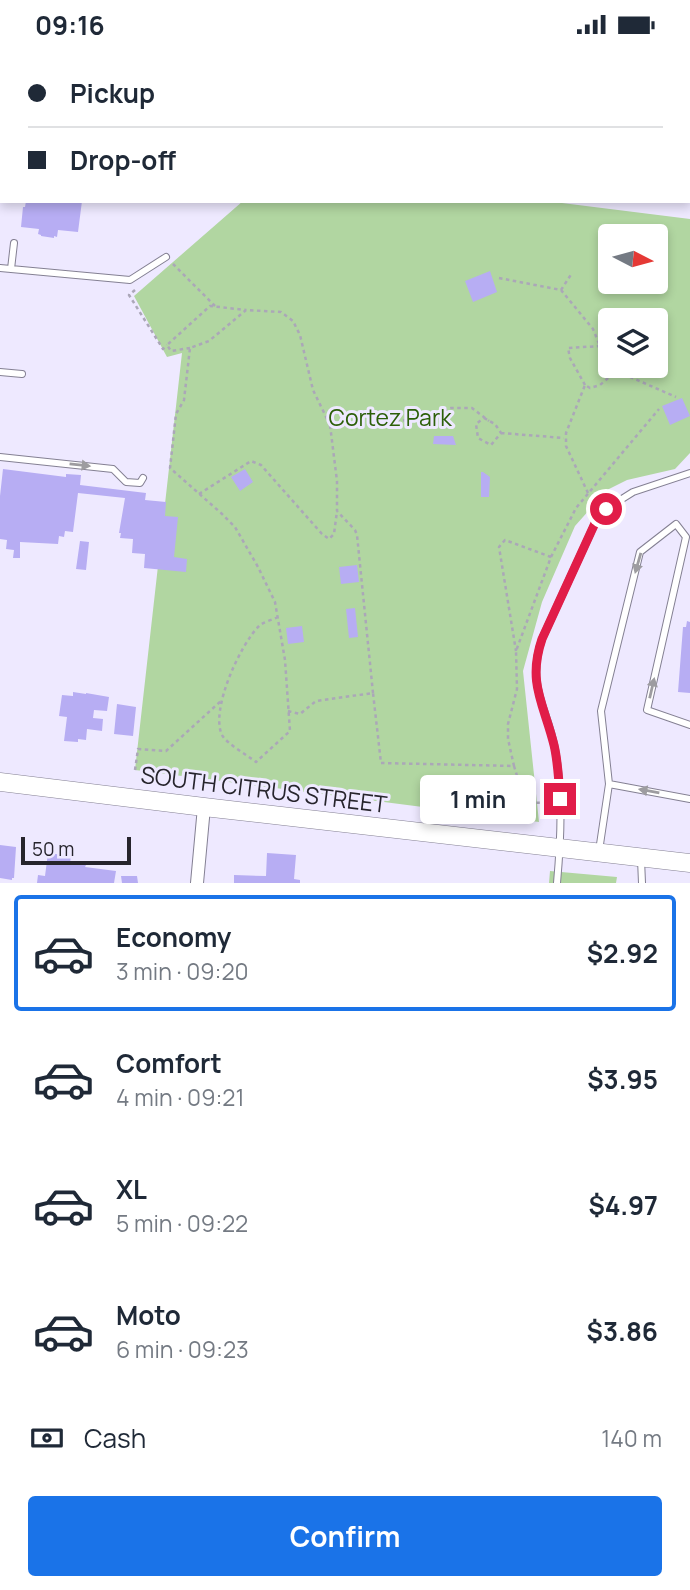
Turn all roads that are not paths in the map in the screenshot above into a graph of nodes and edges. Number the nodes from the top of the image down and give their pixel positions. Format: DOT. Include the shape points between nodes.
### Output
graph roads {
  1 [pos="14,243"];
  2 [pos="168,259"];
  3 [pos="0,268"];
  4 [pos="11,269"];
  5 [pos="0,372"];
  6 [pos="22,374"];
  7 [pos="0,457"];
  8 [pos="690,473"];
  9 [pos="143,478"];
  10 [pos="690,725"];
  11 [pos="0,782"];
  12 [pos="608,784"];
  13 [pos="690,799"];
  14 [pos="204,807"];
  15 [pos="560,848"];
  16 [pos="599,852"];
  17 [pos="641,857"];
  18 [pos="690,863"];
  19 [pos="557,882"];
  20 [pos="197,883"];
  21 [pos="642,883"];
  1 -- 4 [label="lane"];
  2 -- 4 [label="lane" via="130,280"];
  3 -- 4 [label="lane"];
  5 -- 6 [label="lane"];
  7 -- 9 [label="lane, one-way" via="113,469 126,482 140,483"];
  8 -- 15 [label="lane" via="633,492 606,509 596,521 542,639 535,671 555,748"];
  10 -- 12 [label="lane, one-way" via="647,710 686,537 676,524 640,552 601,711"];
  11 -- 14 [label="main road, SOUTH CITRUS STREET"];
  13 -- 12 [label="lane, one-way"];
  12 -- 16 [label="lane"];
  14 -- 15 [label="main road, SOUTH CITRUS STREET"];
  14 -- 20 [label="street"];
  15 -- 16 [label="main road, SOUTH CITRUS STREET"];
  15 -- 19 [label="lane"];
  16 -- 17 [label="main road, SOUTH CITRUS STREET"];
  17 -- 18 [label="main road, SOUTH CITRUS STREET"];
  17 -- 21 [label="lane"];
}
